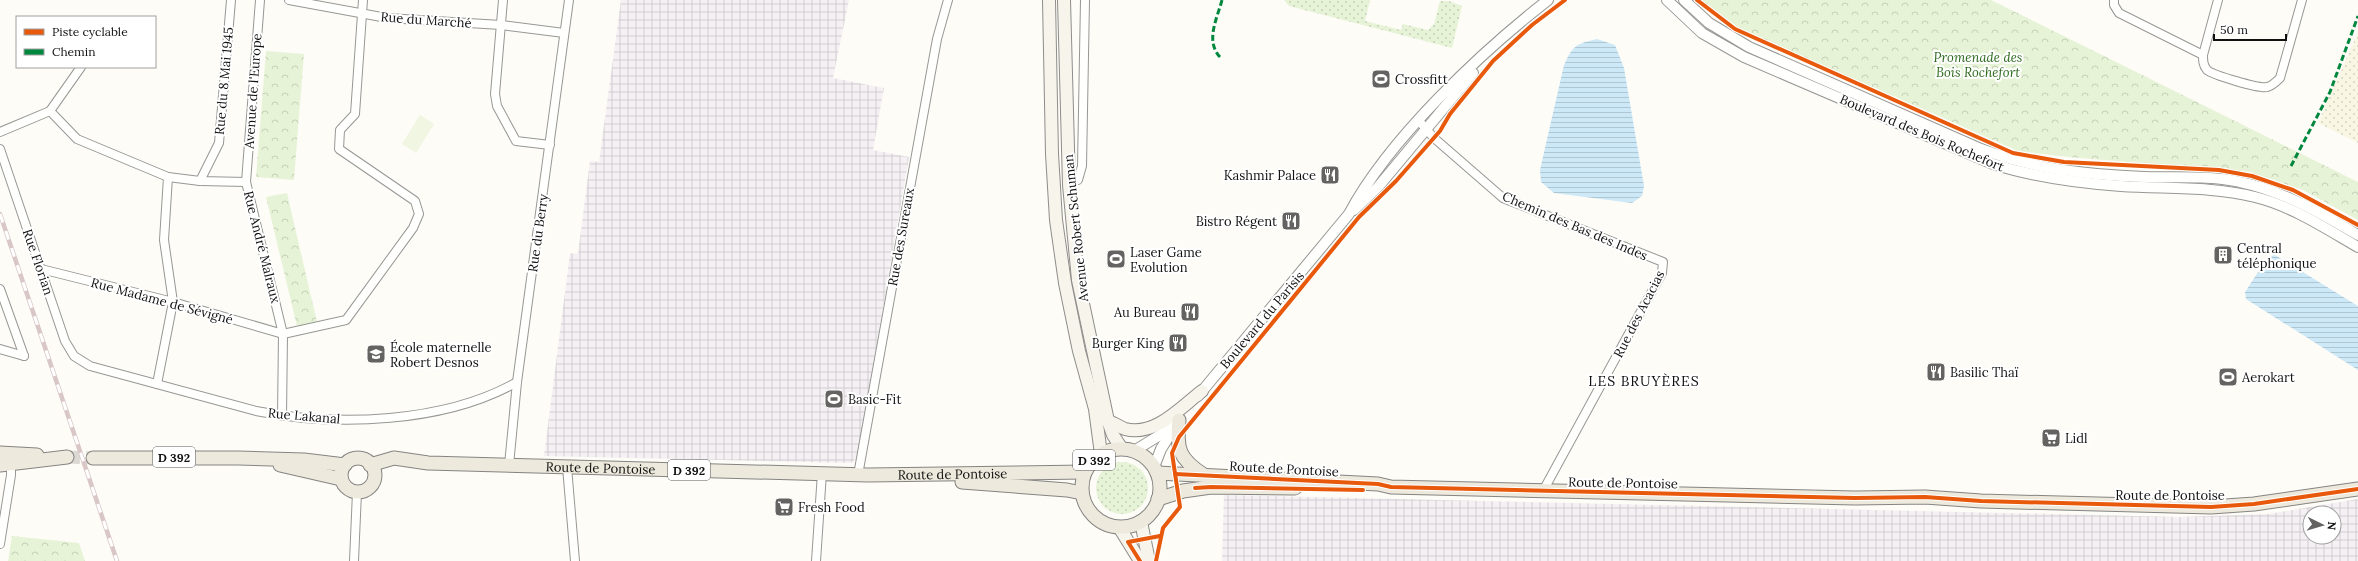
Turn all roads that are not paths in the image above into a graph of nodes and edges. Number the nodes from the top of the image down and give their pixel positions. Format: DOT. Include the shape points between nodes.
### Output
graph roads {
  1 [pos="230,0"];
  2 [pos="260,0"];
  3 [pos="289,0"];
  4 [pos="363,0"];
  5 [pos="502,0"];
  6 [pos="569,0"];
  7 [pos="948,0"];
  8 [pos="1049,0"];
  9 [pos="1064,0"];
  10 [pos="1068,0"];
  11 [pos="1085,0"];
  12 [pos="1548,0"];
  13 [pos="1668,0"];
  14 [pos="1684,0"];
  15 [pos="2114,0"];
  16 [pos="2218,0"];
  17 [pos="2302,0"];
  18 [pos="362,14"];
  19 [pos="501,25"];
  20 [pos="564,33"];
  21 [pos="1064,35"];
  22 [pos="2203,55"];
  23 [pos="80,68"];
  24 [pos="50,111"];
  25 [pos="1422,125"];
  26 [pos="0,132"];
  27 [pos="550,145"];
  28 [pos="0,149"];
  29 [pos="1052,154"];
  30 [pos="168,177"];
  31 [pos="200,181"];
  32 [pos="246,182"];
  33 [pos="1073,182"];
  34 [pos="2358,235"];
  35 [pos="2358,248"];
  36 [pos="1663,262"];
  37 [pos="41,269"];
  38 [pos="0,289"];
  39 [pos="172,302"];
  40 [pos="283,334"];
  41 [pos="0,349"];
  42 [pos="90,366"];
  43 [pos="517,382"];
  44 [pos="156,384"];
  45 [pos="1202,391"];
  46 [pos="282,416"];
  47 [pos="1108,421"];
  48 [pos="1177,423"];
  49 [pos="1128,450"];
  50 [pos="0,453"];
  51 [pos="1101,454"];
  52 [pos="93,458"];
  53 [pos="255,459"];
  54 [pos="5,464"];
  55 [pos="345,464"];
  56 [pos="509,465"];
  57 [pos="567,467"];
  58 [pos="372,470"];
  59 [pos="1156,470"];
  60 [pos="1085,472"];
  61 [pos="822,473"];
  62 [pos="863,475"];
  63 [pos="1206,476"];
  64 [pos="341,479"];
  65 [pos="1391,487"];
  66 [pos="2358,489"];
  67 [pos="357,492"];
  68 [pos="1543,492"];
  69 [pos="1082,493"];
  70 [pos="1158,499"];
  71 [pos="1141,522"];
  72 [pos="1119,527"];
  73 [pos="0,544"];
  74 [pos="354,561"];
  75 [pos="575,561"];
  76 [pos="816,561"];
  77 [pos="1140,561"];
  78 [pos="1149,561"];
  1 -- 31 [label="street, Rue du 8 Mai 1945" via="219,144"];
  2 -- 32 [label="street, Avenue de l'Europe"];
  3 -- 18 [label="street, Rue du Marché"];
  4 -- 18 [label="street"];
  5 -- 19 [label="street"];
  6 -- 20 [label="street, Rue du Berry"];
  7 -- 62 [label="street, Rue des Sureaux" via="937,39"];
  8 -- 29 [label="main road"];
  9 -- 21 [label="main road, Avenue Robert Schuman"];
  10 -- 21 [label="main road"];
  11 -- 33 [label="street" via="1082,166"];
  12 -- 25 [label="street, Boulevard du Parisis" via="1518,23 1487,53"];
  13 -- 35 [label="street, Boulevard des Bois Rochefort" via="1702,33 1744,57 1993,164 2030,175 2121,186 2225,191 2255,197 2313,220"];
  14 -- 34 [label="street, Boulevard des Bois Rochefort" via="1709,23 1749,47 1981,149 2012,160 2071,171 2123,176 2239,181 2310,207"];
  15 -- 22 [label="street" via="2119,13"];
  16 -- 22 [label="street"];
  17 -- 22 [label="street" via="2280,78 2273,84 2264,87 2213,74 2205,68"];
  18 -- 19 [label="street, Rue du Marché" via="387,18"];
  18 -- 40 [label="street" via="355,114 340,130 339,149 415,201 419,214 413,228 346,320"];
  19 -- 20 [label="street, Rue du Marché"];
  19 -- 27 [label="street" via="495,94 497,106 516,141"];
  20 -- 27 [label="street, Rue du Berry"];
  21 -- 33 [label="main road, Avenue Robert Schuman"];
  23 -- 24 [label="street"];
  24 -- 26 [label="street"];
  24 -- 30 [label="street, Rue André Malraux" via="78,139"];
  25 -- 36 [label="street, Chemin des Bas des Indes" via="1503,198"];
  25 -- 45 [label="street, Boulevard du Parisis" via="1386,159 1356,200 1349,214"];
  27 -- 43 [label="street, Rue du Berry"];
  28 -- 37 [label="street, Rue Florian"];
  29 -- 33 [label="main road" via="1059,175"];
  29 -- 51 [label="main road" via="1056,220 1065,283 1079,351 1095,409"];
  30 -- 31 [label="street, Rue André Malraux"];
  30 -- 39 [label="street" via="164,240"];
  31 -- 32 [label="street, Rue André Malraux"];
  32 -- 40 [label="street, Rue André Malraux"];
  33 -- 47 [label="main road, Avenue Robert Schuman" via="1078,280"];
  36 -- 68 [label="street, Rue des Acacias" via="1662,273"];
  37 -- 39 [label="street, Rue Madame de Sévigné"];
  37 -- 42 [label="street, Rue Florian" via="65,341 74,356"];
  38 -- 41 [label="street" via="24,356"];
  39 -- 40 [label="street, Rue Madame de Sévigné"];
  39 -- 44 [label="street"];
  40 -- 46 [label="street, Rue André Malraux"];
  42 -- 44 [label="street, Rue Lakanal"];
  43 -- 46 [label="street, Rue Lakanal" via="476,402 386,419 333,420"];
  43 -- 56 [label="street, Rue du Berry"];
  44 -- 46 [label="street, Rue Lakanal"];
  45 -- 47 [label="main road" via="1157,426 1138,430"];
  45 -- 48 [label="street, Boulevard du Parisis"];
  47 -- 49 [label="main road, Avenue Robert Schuman" via="1113,435"];
  48 -- 49 [label="street, Boulevard du Parisis"];
  48 -- 59 [label="street, Boulevard du Parisis" via="1156,459"];
  48 -- 63 [label="main road" via="1178,444 1182,457 1190,466"];
  49 -- 51 [label="main road, D 392"];
  49 -- 59 [label="main road, D 392" via="1145,457"];
  50 -- 54 [label="main road" via="67,458"];
  51 -- 60 [label="main road, D 392"];
  52 -- 53 [label="main road, D 392"];
  53 -- 55 [label="main road, D 392"];
  53 -- 64 [label="main road, D 392"];
  54 -- 73 [label="street" via="11,475"];
  55 -- 58 [label="main road" via="357,458"];
  55 -- 64 [label="main road" via="341,471"];
  56 -- 57 [label="main road, Route de Pontoise / D 392"];
  56 -- 58 [label="main road, Route de Pontoise / D 392" via="428,463 394,458"];
  57 -- 61 [label="main road, Route de Pontoise / D 392"];
  57 -- 75 [label="street"];
  58 -- 67 [label="main road" via="369,488"];
  59 -- 63 [label="main road, Route de Pontoise"];
  59 -- 70 [label="main road" via="1160,482"];
  60 -- 62 [label="main road, Route de Pontoise / D 392"];
  60 -- 69 [label="main road, D 392"];
  61 -- 62 [label="main road, Route de Pontoise / D 392"];
  61 -- 76 [label="street"];
  62 -- 69 [label="main road, Route de Pontoise / D 392"];
  63 -- 65 [label="main road, Route de Pontoise" via="1378,484"];
  64 -- 67 [label="main road" via="344,486"];
  65 -- 68 [label="main road, Route de Pontoise"];
  65 -- 70 [label="main road, Route de Pontoise" via="1378,490 1211,487 1183,491"];
  66 -- 68 [label="main road, Route de Pontoise" via="2254,504 2211,507 1981,501 1926,497"];
  67 -- 74 [label="street"];
  69 -- 72 [label="main road" via="1090,511 1098,520"];
  70 -- 71 [label="main road" via="1149,516"];
  71 -- 72 [label="main road"];
  71 -- 78 [label="main road"];
  72 -- 77 [label="main road"];
}
